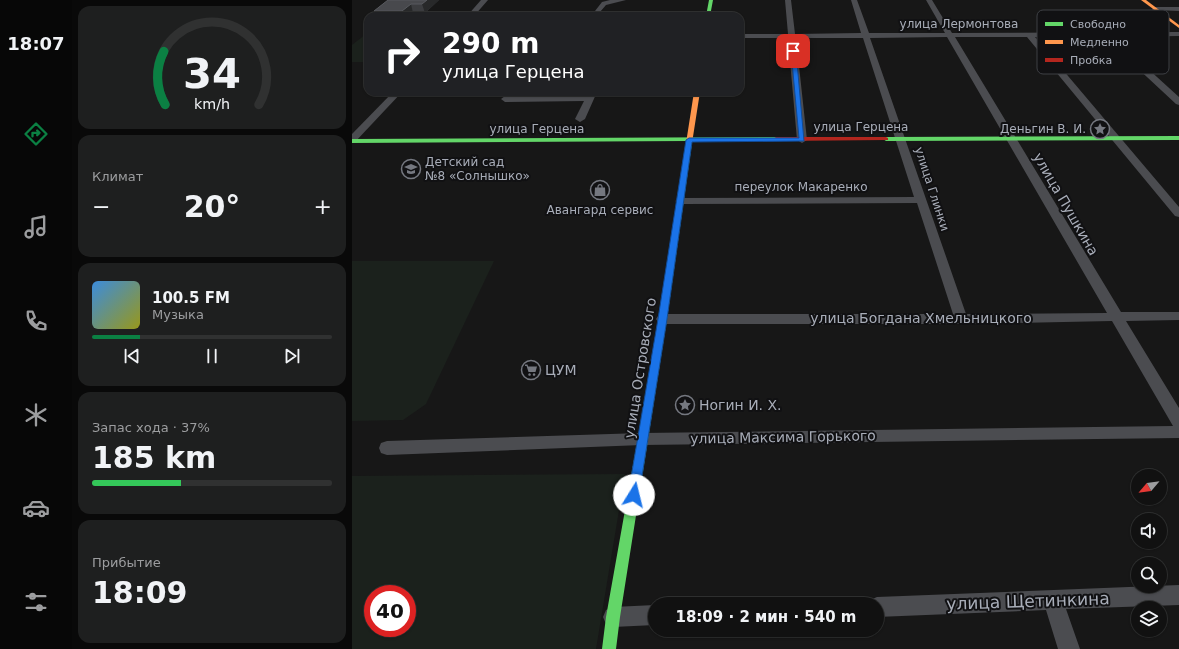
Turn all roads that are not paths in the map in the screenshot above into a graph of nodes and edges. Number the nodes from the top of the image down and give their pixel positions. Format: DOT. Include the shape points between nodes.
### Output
graph roads {
  1 [pos="485,0"];
  2 [pos="623,0"];
  3 [pos="711,0"];
  4 [pos="788,0"];
  5 [pos="854,0"];
  6 [pos="929,0"];
  7 [pos="1143,0"];
  8 [pos="1179,9"];
  9 [pos="598,10"];
  10 [pos="1156,10"];
  11 [pos="474,12"];
  12 [pos="709,12"];
  13 [pos="1169,20"];
  14 [pos="1179,27"];
  15 [pos="866,35"];
  16 [pos="950,35"];
  17 [pos="1029,35"];
  18 [pos="1037,35"];
  19 [pos="744,36"];
  20 [pos="792,36"];
  21 [pos="1037,45"];
  22 [pos="1062,74"];
  23 [pos="1149,74"];
  24 [pos="394,96"];
  25 [pos="591,96"];
  26 [pos="696,96"];
  27 [pos="1179,102"];
  28 [pos="580,119"];
  29 [pos="1115,138"];
  30 [pos="1179,138"];
  31 [pos="902,139"];
  32 [pos="1011,139"];
  33 [pos="352,140"];
  34 [pos="689,140"];
  35 [pos="802,140"];
  36 [pos="922,200"];
  37 [pos="681,201"];
  38 [pos="1179,214"];
  39 [pos="1179,316"];
  40 [pos="1115,317"];
  41 [pos="663,319"];
  42 [pos="961,319"];
  43 [pos="1179,422"];
  44 [pos="1179,432"];
  45 [pos="642,439"];
  46 [pos="387,448"];
  47 [pos="1179,595"];
  48 [pos="1053,600"];
  49 [pos="884,607"];
  50 [pos="648,615"];
  51 [pos="613,617"];
  52 [pos="609,649"];
  53 [pos="1069,649"];
  1 -- 11 [label="street"];
  2 -- 9 [label="street" via="604,3"];
  3 -- 12 [label="street"];
  4 -- 20 [label="street"];
  5 -- 15 [label="street, улица Глинки"];
  6 -- 16 [label="street, улица Пушкина"];
  7 -- 10 [label="street"];
  8 -- 10 [label="street"];
  13 -- 14 [label="street"];
  15 -- 16 [label="street, улица Лермонтова"];
  15 -- 20 [label="street, улица Лермонтова"];
  15 -- 31 [label="street, улица Глинки"];
  16 -- 17 [label="street, улица Лермонтова"];
  16 -- 32 [label="street, улица Пушкина"];
  17 -- 18 [label="street, улица Лермонтова"];
  17 -- 21 [label="street"];
  19 -- 20 [label="street, улица Лермонтова"];
  20 -- 35 [label="street"];
  22 -- 29 [label="street"];
  23 -- 27 [label="street"];
  24 -- 33 [label="street"];
  25 -- 28 [label="street"];
  26 -- 34 [label="street, улица Островского"];
  29 -- 30 [label="street, улица Герцена"];
  29 -- 32 [label="street, улица Герцена"];
  29 -- 38 [label="street"];
  31 -- 32 [label="street, улица Герцена"];
  31 -- 35 [label="street, улица Герцена"];
  31 -- 36 [label="street, улица Глинки"];
  32 -- 40 [label="street, улица Пушкина"];
  33 -- 34 [label="street, улица Герцена"];
  34 -- 35 [label="street, улица Герцена"];
  34 -- 37 [label="street, улица Островского"];
  36 -- 37 [label="street, переулок Макаренко"];
  36 -- 42 [label="street, улица Глинки"];
  37 -- 41 [label="street, улица Островского"];
  39 -- 40 [label="street, улица Богдана Хмельницкого"];
  40 -- 42 [label="street, улица Богдана Хмельницкого"];
  40 -- 43 [label="street, улица Пушкина"];
  41 -- 42 [label="street, улица Богдана Хмельницкого"];
  41 -- 45 [label="street, улица Островского"];
  44 -- 45 [label="street, улица Максима Горького"];
  45 -- 46 [label="street, улица Максима Горького"];
  45 -- 51 [label="street, улица Островского"];
  47 -- 48 [label="street, улица Щетинкина"];
  48 -- 49 [label="street, улица Щетинкина"];
  48 -- 53 [label="street"];
  50 -- 51 [label="street"];
  51 -- 52 [label="street, улица Островского"];
}
